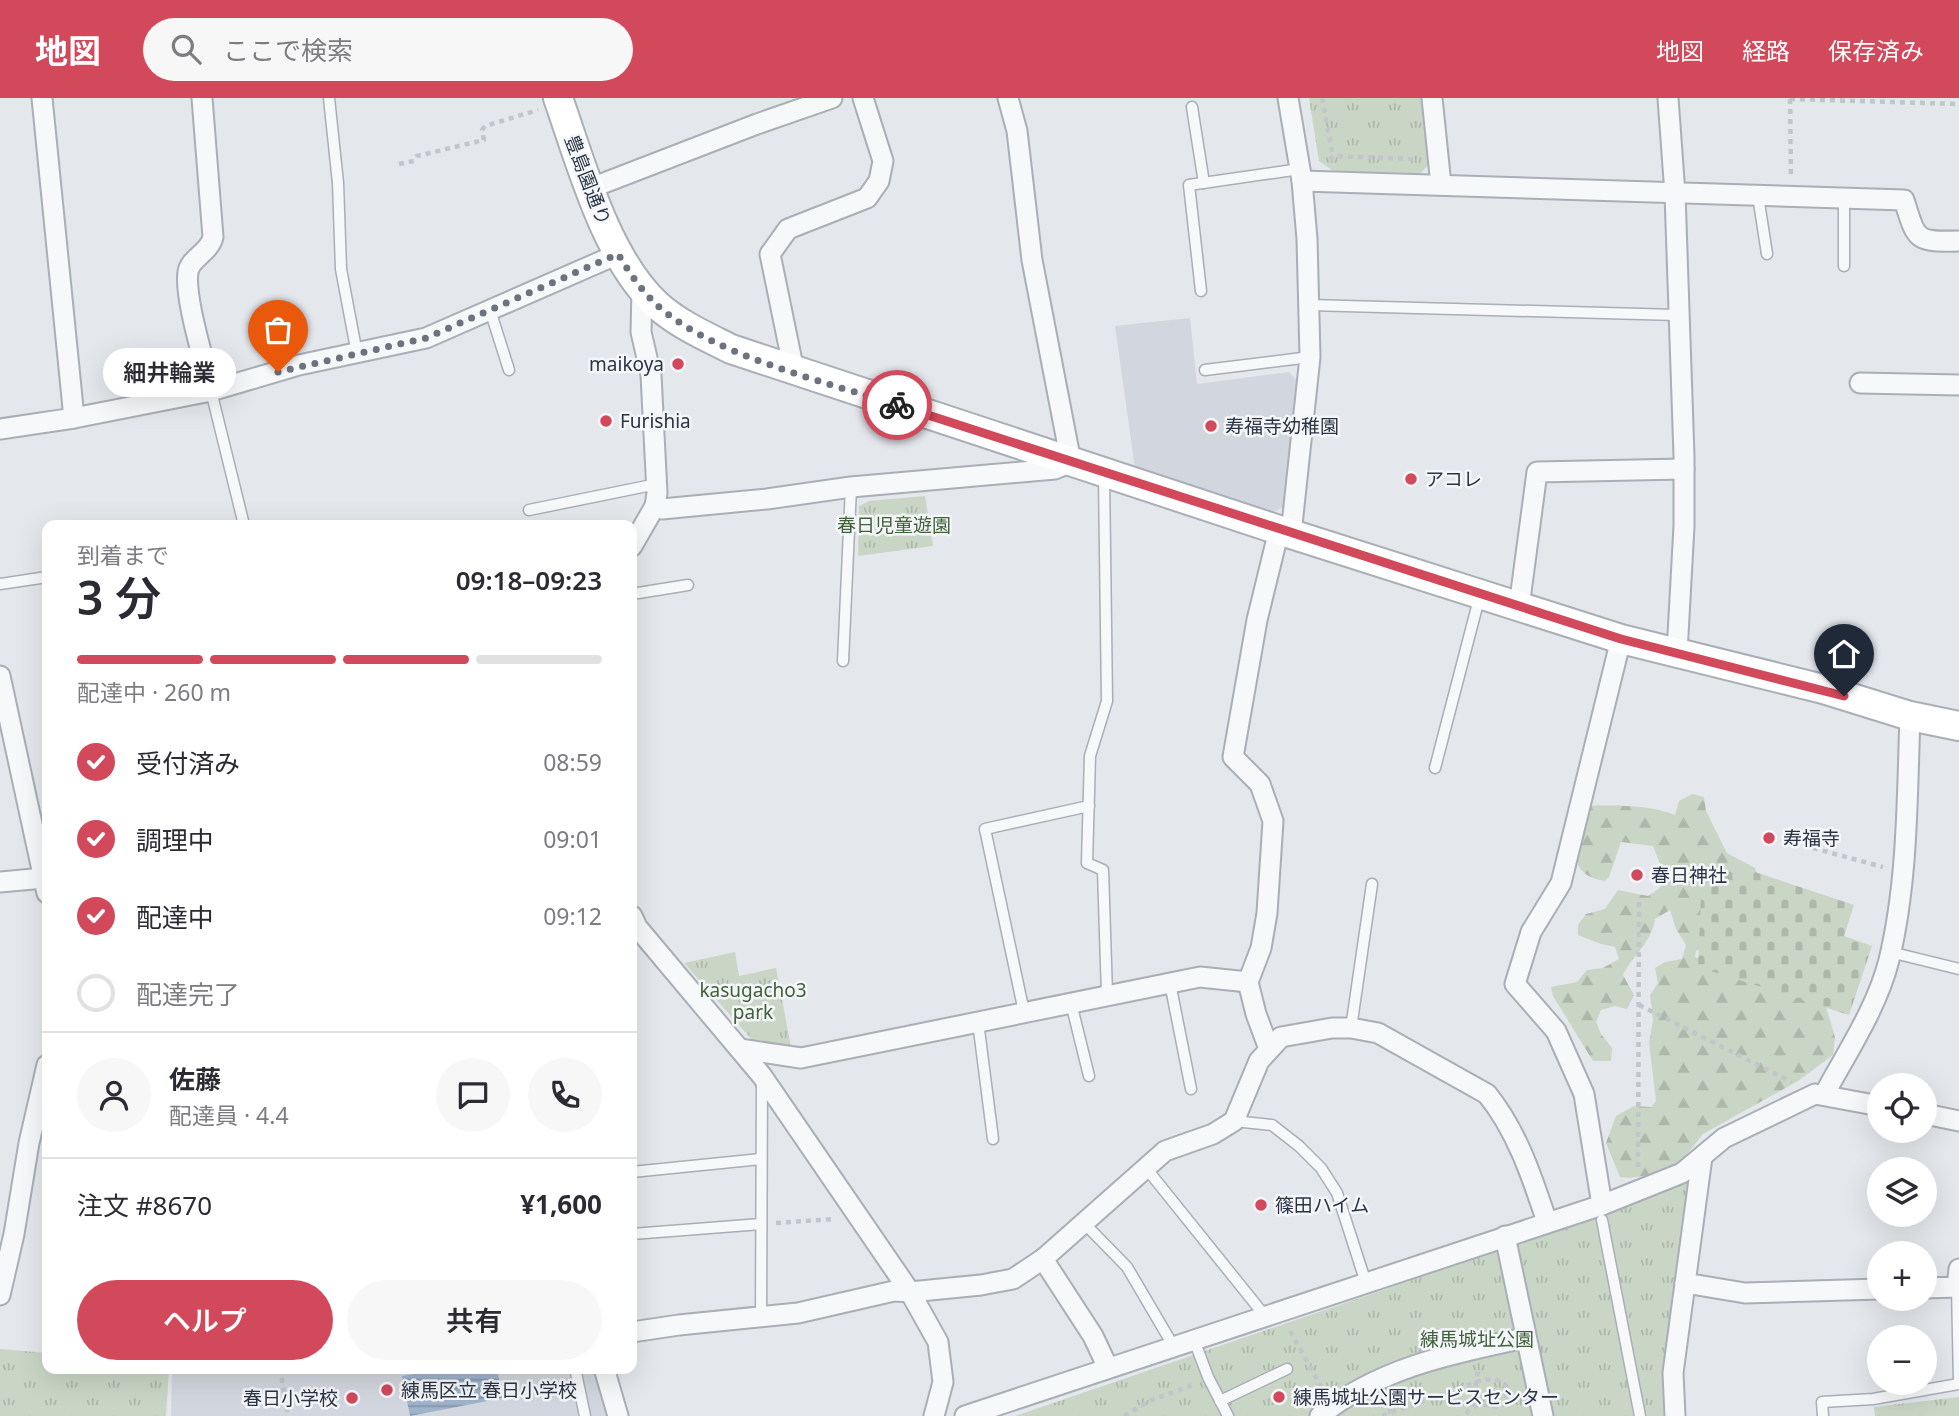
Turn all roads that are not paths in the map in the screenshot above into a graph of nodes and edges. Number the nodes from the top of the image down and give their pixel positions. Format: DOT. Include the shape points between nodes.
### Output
graph roads {
  1 [pos="42,98"];
  2 [pos="202,98"];
  3 [pos="329,98"];
  4 [pos="832,98"];
  5 [pos="863,98"];
  6 [pos="1008,98"];
  7 [pos="1288,98"];
  8 [pos="1432,98"];
  9 [pos="1668,98"];
  10 [pos="558,100"];
  11 [pos="1192,107"];
  12 [pos="1301,175"];
  13 [pos="1204,183"];
  14 [pos="1441,185"];
  15 [pos="591,188"];
  16 [pos="1675,194"];
  17 [pos="1758,197"];
  18 [pos="1844,199"];
  19 [pos="1959,242"];
  20 [pos="618,254"];
  21 [pos="1767,254"];
  22 [pos="1844,266"];
  23 [pos="642,289"];
  24 [pos="1201,291"];
  25 [pos="1309,305"];
  26 [pos="490,310"];
  27 [pos="1677,315"];
  28 [pos="357,354"];
  29 [pos="1310,358"];
  30 [pos="509,370"];
  31 [pos="1205,370"];
  32 [pos="794,371"];
  33 [pos="1860,383"];
  34 [pos="1959,385"];
  35 [pos="211,391"];
  36 [pos="74,418"];
  37 [pos="0,429"];
  38 [pos="1071,462"];
  39 [pos="1684,469"];
  40 [pos="1104,472"];
  41 [pos="657,484"];
  42 [pos="850,487"];
  43 [pos="655,506"];
  44 [pos="529,510"];
  45 [pos="243,520"];
  46 [pos="1285,532"];
  47 [pos="637,537"];
  48 [pos="42,578"];
  49 [pos="0,584"];
  50 [pos="688,585"];
  51 [pos="637,593"];
  52 [pos="1480,594"];
  53 [pos="1519,607"];
  54 [pos="1621,639"];
  55 [pos="1677,653"];
  56 [pos="843,661"];
  57 [pos="0,676"];
  58 [pos="1910,716"];
  59 [pos="1959,726"];
  60 [pos="1434,768"];
  61 [pos="1089,806"];
  62 [pos="42,868"];
  63 [pos="0,883"];
  64 [pos="1372,884"];
  65 [pos="42,886"];
  66 [pos="637,928"];
  67 [pos="1890,952"];
  68 [pos="1959,969"];
  69 [pos="1248,982"];
  70 [pos="1170,983"];
  71 [pos="1107,995"];
  72 [pos="1071,1003"];
  73 [pos="1024,1012"];
  74 [pos="978,1022"];
  75 [pos="1350,1028"];
  76 [pos="740,1049"];
  77 [pos="1269,1049"];
  78 [pos="762,1076"];
  79 [pos="1089,1076"];
  80 [pos="42,1087"];
  81 [pos="1191,1089"];
  82 [pos="1820,1094"];
  83 [pos="1867,1103"];
  84 [pos="1937,1116"];
  85 [pos="1234,1121"];
  86 [pos="1959,1121"];
  87 [pos="993,1139"];
  88 [pos="1702,1157"];
  89 [pos="761,1159"];
  90 [pos="1146,1168"];
  91 [pos="637,1171"];
  92 [pos="1602,1212"];
  93 [pos="1548,1222"];
  94 [pos="1084,1223"];
  95 [pos="761,1224"];
  96 [pos="637,1234"];
  97 [pos="1505,1236"];
  98 [pos="1043,1259"];
  99 [pos="1958,1278"];
  100 [pos="1366,1283"];
  101 [pos="1685,1283"];
  102 [pos="1937,1284"];
  103 [pos="1867,1289"];
  104 [pos="910,1292"];
  105 [pos="0,1295"];
  106 [pos="1265,1316"];
  107 [pos="761,1318"];
  108 [pos="637,1331"];
  109 [pos="1525,1338"];
  110 [pos="1194,1340"];
  111 [pos="1174,1347"];
  112 [pos="1108,1368"];
  113 [pos="1287,1369"];
  114 [pos="576,1374"];
  115 [pos="606,1374"];
  116 [pos="1959,1383"];
  117 [pos="1220,1401"];
  118 [pos="1326,1411"];
  119 [pos="584,1416"];
  120 [pos="618,1416"];
  121 [pos="934,1416"];
  122 [pos="965,1416"];
  123 [pos="1228,1416"];
  124 [pos="1543,1416"];
  125 [pos="1640,1416"];
  126 [pos="1675,1416"];
  127 [pos="1823,1416"];
  1 -- 36 [label="street"];
  2 -- 35 [label="street" via="213,237 188,274"];
  3 -- 28 [label="lane" via="341,269"];
  4 -- 15 [label="street"];
  5 -- 32 [label="street" via="883,160 879,181 867,198 788,229 769,254"];
  6 -- 38 [label="street" via="1017,131 1032,260"];
  7 -- 12 [label="street"];
  8 -- 14 [label="street"];
  9 -- 16 [label="street"];
  10 -- 15 [label="street, 豊島園通り"];
  11 -- 13 [label="lane"];
  12 -- 13 [label="lane"];
  12 -- 14 [label="street"];
  12 -- 25 [label="street"];
  13 -- 24 [label="lane" via="1189,185"];
  14 -- 16 [label="street"];
  15 -- 20 [label="street, 豊島園通り"];
  16 -- 17 [label="street"];
  16 -- 27 [label="street"];
  17 -- 18 [label="street"];
  17 -- 21 [label="lane"];
  18 -- 19 [label="street" via="1904,200 1914,232 1926,242"];
  18 -- 22 [label="lane"];
  20 -- 23 [label="street, 豊島園通り"];
  20 -- 26 [label="street"];
  23 -- 32 [label="street, 豊島園通り" via="680,323 731,349"];
  23 -- 41 [label="street" via="641,332 651,375"];
  25 -- 27 [label="lane"];
  25 -- 29 [label="street"];
  26 -- 28 [label="street" via="426,338"];
  26 -- 30 [label="lane"];
  27 -- 39 [label="street"];
  28 -- 35 [label="street" via="299,365"];
  29 -- 31 [label="lane"];
  29 -- 46 [label="street"];
  32 -- 38 [label="street, 豊島園通り"];
  33 -- 34 [label="street"];
  35 -- 36 [label="street"];
  35 -- 45 [label="lane"];
  36 -- 37 [label="street"];
  38 -- 40 [label="street, 豊島園通り"];
  38 -- 42 [label="street" via="1055,469"];
  39 -- 53 [label="street" via="1536,472"];
  39 -- 55 [label="street"];
  40 -- 46 [label="street, 豊島園通り"];
  40 -- 61 [label="lane" via="1107,701 1090,756"];
  41 -- 43 [label="street"];
  41 -- 44 [label="lane"];
  42 -- 43 [label="street" via="767,499"];
  42 -- 56 [label="lane"];
  43 -- 47 [label="street"];
  46 -- 52 [label="street, 豊島園通り"];
  46 -- 69 [label="street" via="1257,620 1233,757 1260,783 1273,821 1265,925"];
  48 -- 49 [label="lane"];
  50 -- 51 [label="lane"];
  52 -- 53 [label="street, 豊島園通り"];
  52 -- 60 [label="lane"];
  53 -- 54 [label="street, 豊島園通り"];
  54 -- 55 [label="street, 豊島園通り"];
  54 -- 92 [label="street" via="1561,883 1531,932 1516,984 1556,1031 1584,1094"];
  55 -- 58 [label="street, 豊島園通り"];
  57 -- 62 [label="street"];
  58 -- 59 [label="street, 豊島園通り"];
  58 -- 67 [label="street" via="1903,876"];
  61 -- 71 [label="lane" via="1087,863 1103,870"];
  61 -- 73 [label="lane" via="985,829"];
  63 -- 65 [label="street"];
  64 -- 75 [label="lane"];
  66 -- 76 [label="street"];
  67 -- 68 [label="lane"];
  67 -- 82 [label="street" via="1871,1008"];
  69 -- 70 [label="street" via="1200,977"];
  69 -- 77 [label="street"];
  70 -- 71 [label="street"];
  70 -- 81 [label="lane"];
  71 -- 72 [label="street"];
  72 -- 73 [label="street"];
  72 -- 79 [label="lane"];
  73 -- 74 [label="street"];
  74 -- 76 [label="street" via="801,1058"];
  74 -- 87 [label="lane"];
  75 -- 77 [label="street" via="1281,1037"];
  75 -- 93 [label="street" via="1378,1033 1487,1094 1526,1162"];
  76 -- 78 [label="street"];
  77 -- 85 [label="street" via="1259,1061"];
  78 -- 89 [label="lane"];
  78 -- 104 [label="street"];
  80 -- 105 [label="street"];
  82 -- 83 [label="street"];
  82 -- 88 [label="street" via="1724,1138"];
  84 -- 86 [label="street"];
  85 -- 90 [label="street" via="1213,1134 1165,1151"];
  85 -- 100 [label="lane" via="1272,1125 1321,1168 1337,1193"];
  88 -- 92 [label="street" via="1682,1173 1638,1189"];
  88 -- 101 [label="street"];
  89 -- 91 [label="lane"];
  89 -- 95 [label="lane"];
  90 -- 94 [label="street"];
  90 -- 106 [label="lane"];
  92 -- 93 [label="street"];
  92 -- 125 [label="lane"];
  93 -- 97 [label="street"];
  94 -- 98 [label="street"];
  94 -- 111 [label="lane" via="1127,1267"];
  95 -- 96 [label="lane"];
  95 -- 107 [label="lane"];
  97 -- 100 [label="street"];
  97 -- 109 [label="street"];
  98 -- 104 [label="street" via="1013,1279"];
  98 -- 112 [label="street" via="1093,1336"];
  99 -- 102 [label="street"];
  99 -- 116 [label="lane"];
  100 -- 106 [label="street"];
  101 -- 103 [label="street" via="1745,1293"];
  101 -- 126 [label="street" via="1673,1373"];
  104 -- 107 [label="street" via="894,1291"];
  104 -- 121 [label="street" via="938,1342 943,1382"];
  106 -- 110 [label="street"];
  107 -- 108 [label="street"];
  109 -- 118 [label="street" via="1424,1362 1380,1379"];
  109 -- 124 [label="street"];
  110 -- 111 [label="street"];
  110 -- 117 [label="lane"];
  111 -- 112 [label="street"];
  112 -- 122 [label="street"];
  113 -- 117 [label="lane"];
  114 -- 119 [label="lane"];
  115 -- 120 [label="street"];
  116 -- 127 [label="lane" via="1873,1399 1822,1402"];
  117 -- 123 [label="lane"];
}
